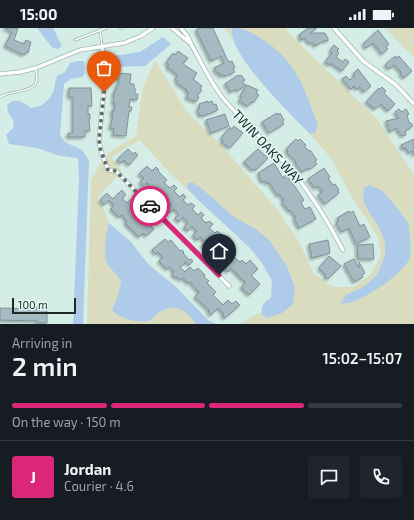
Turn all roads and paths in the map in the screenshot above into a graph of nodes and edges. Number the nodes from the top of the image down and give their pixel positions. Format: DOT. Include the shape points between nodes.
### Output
graph roads {
  1 [pos="105,28"];
  2 [pos="153,28"];
  3 [pos="172,28"];
  4 [pos="181,28"];
  5 [pos="334,28"];
  6 [pos="100,30"];
  7 [pos="74,40"];
  8 [pos="191,44"];
  9 [pos="102,47"];
  10 [pos="34,68"];
  11 [pos="0,74"];
  12 [pos="0,97"];
  13 [pos="414,104"];
  14 [pos="343,250"];
  15 [pos="229,286"];
  1 -- 6 [label="lane"];
  2 -- 9 [label="street" via="134,39"];
  3 -- 8 [label="street, TWIN OAKS WAY"];
  4 -- 8 [label="street, TWIN OAKS WAY"];
  5 -- 13 [label="street" via="363,61 396,85"];
  6 -- 7 [label="lane"];
  6 -- 9 [label="lane"];
  8 -- 14 [label="street, TWIN OAKS WAY" via="223,98 305,187"];
  9 -- 10 [label="street" via="73,52"];
  9 -- 15 [label="street" via="105,81 99,140 108,170 116,171"];
  10 -- 11 [label="street"];
  10 -- 12 [label="lane" via="37,75 34,86"];
}
